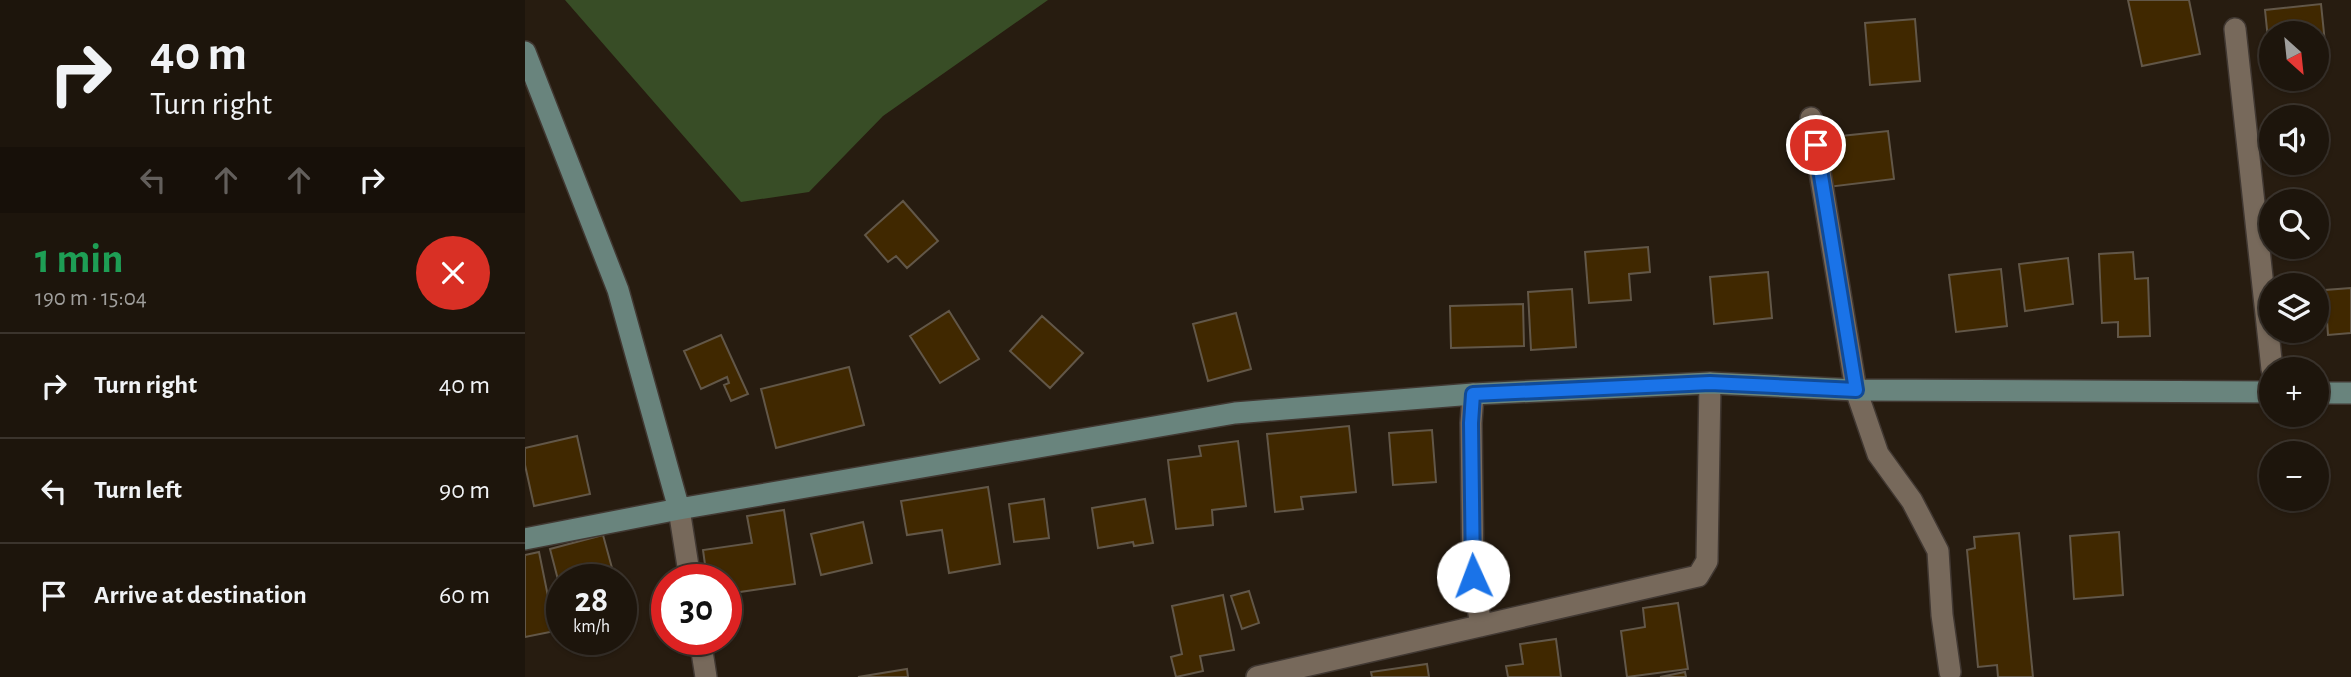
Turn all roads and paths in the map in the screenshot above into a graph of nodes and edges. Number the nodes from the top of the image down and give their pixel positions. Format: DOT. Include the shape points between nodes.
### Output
graph roads {
  1 [pos="2235,29"];
  2 [pos="525,52"];
  3 [pos="1811,118"];
  4 [pos="2272,357"];
  5 [pos="1710,383"];
  6 [pos="1856,390"];
  7 [pos="2259,392"];
  8 [pos="2329,393"];
  9 [pos="2351,393"];
  10 [pos="1473,394"];
  11 [pos="679,509"];
  12 [pos="525,539"];
  13 [pos="688,564"];
  14 [pos="1481,626"];
  15 [pos="703,655"];
  16 [pos="1950,672"];
  17 [pos="706,677"];
  18 [pos="1257,677"];
  1 -- 4 [label="street"];
  2 -- 11 [label="street" via="618,290"];
  3 -- 6 [label="street"];
  5 -- 6 [label="street"];
  5 -- 10 [label="street"];
  5 -- 14 [label="street" via="1707,561 1698,576"];
  6 -- 7 [label="street"];
  6 -- 16 [label="street" via="1878,454 1912,501 1938,551"];
  8 -- 9 [label="street"];
  10 -- 11 [label="street" via="1235,413"];
  10 -- 14 [label="street" via="1472,551"];
  11 -- 12 [label="street"];
  11 -- 13 [label="street"];
  14 -- 18 [label="street"];
  15 -- 17 [label="street"];
}
